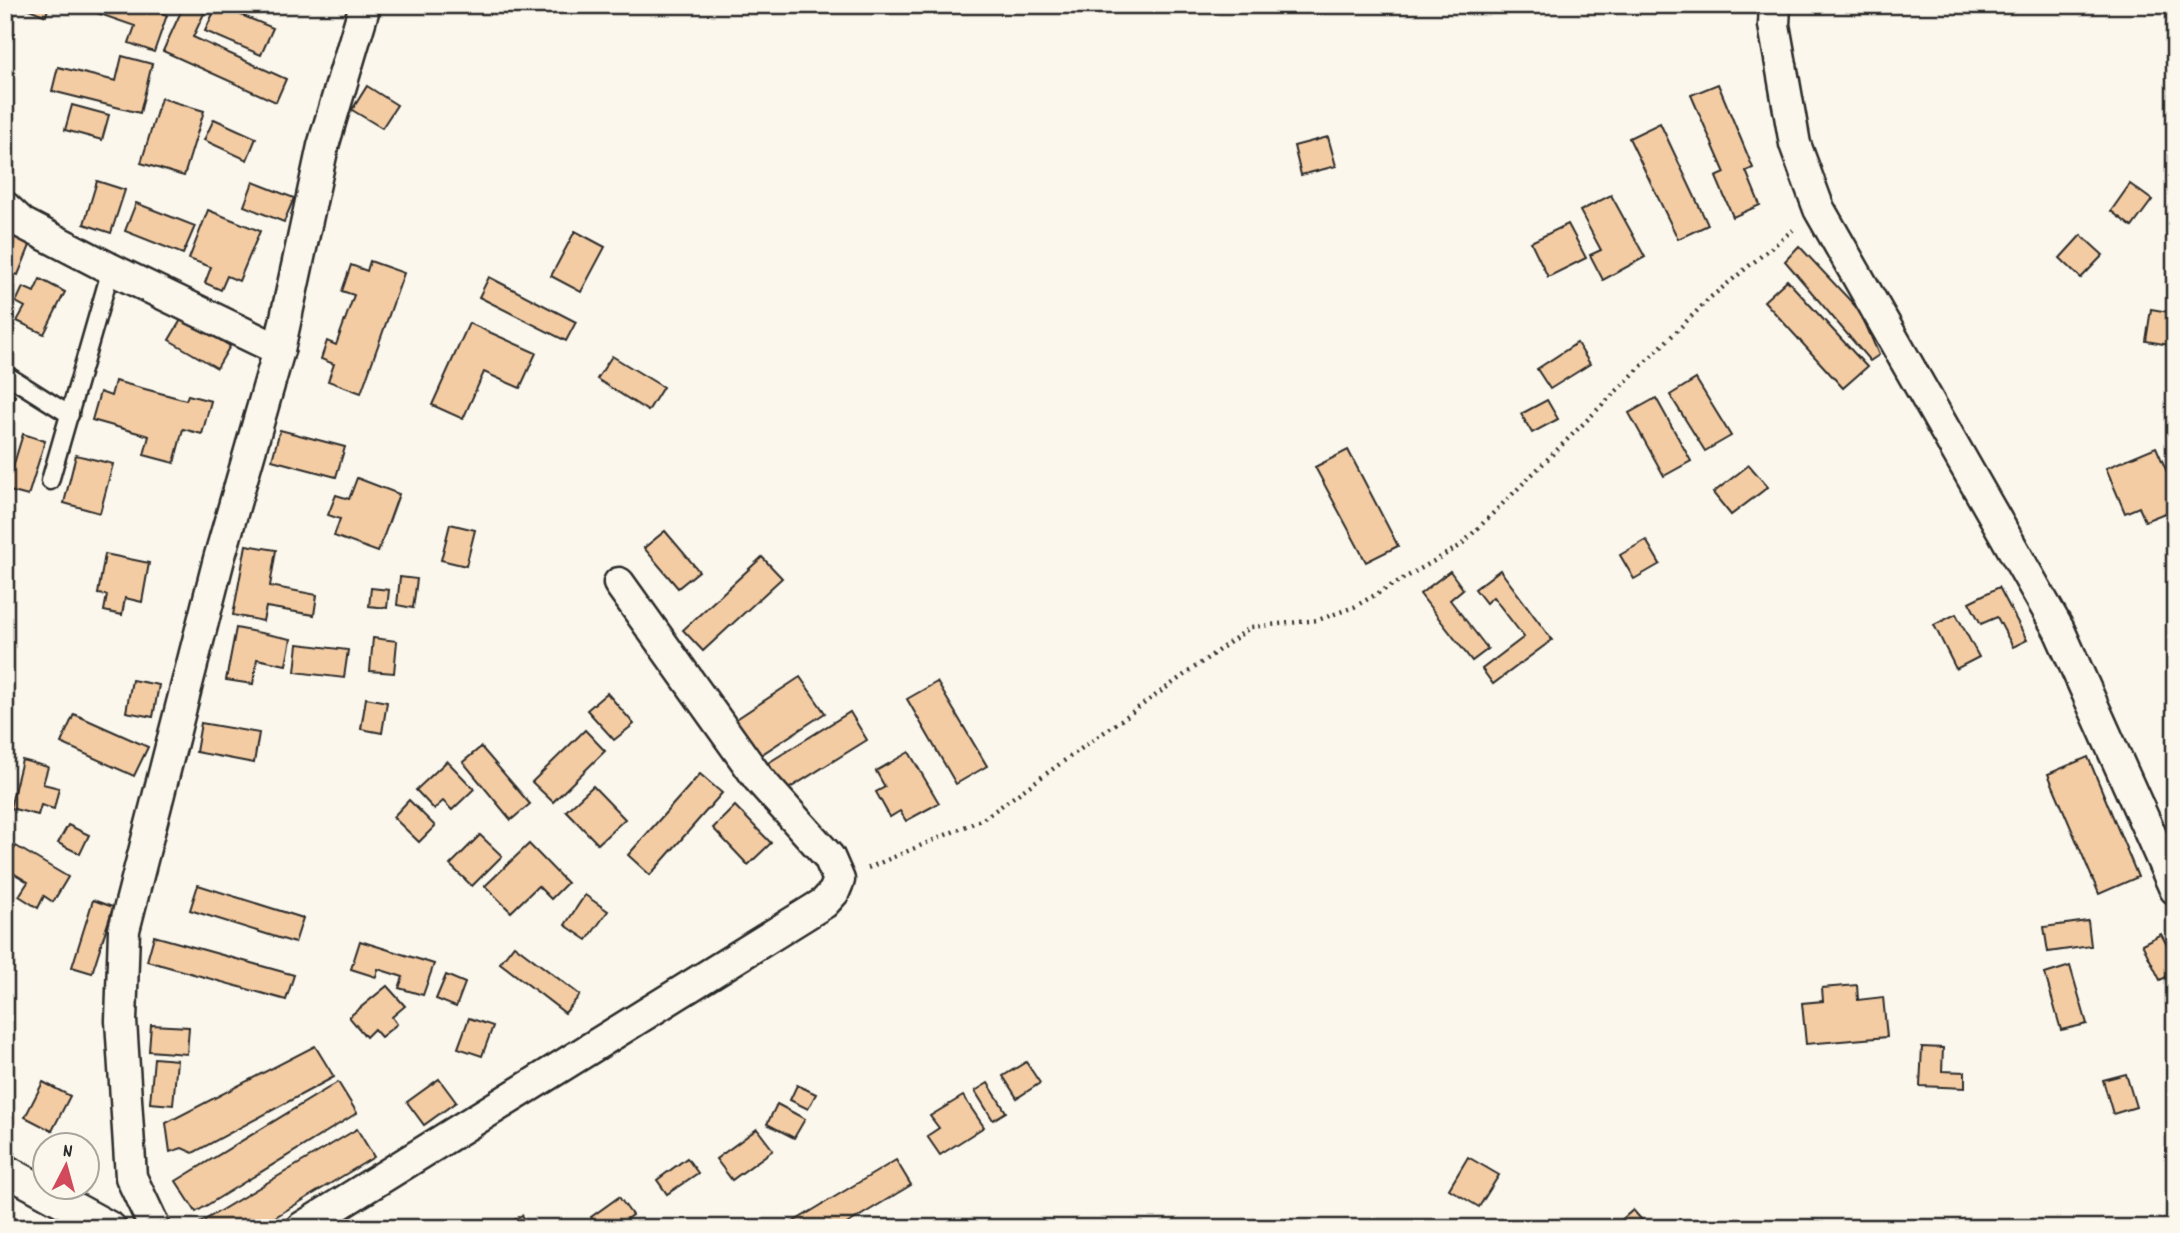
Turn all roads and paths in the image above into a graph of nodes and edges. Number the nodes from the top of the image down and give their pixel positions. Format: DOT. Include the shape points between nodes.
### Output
graph roads {
  1 [pos="365,5"];
  2 [pos="1775,5"];
  3 [pos="5,207"];
  4 [pos="1819,209"];
  5 [pos="111,269"];
  6 [pos="279,349"];
  7 [pos="5,374"];
  8 [pos="69,415"];
  9 [pos="51,481"];
  10 [pos="619,583"];
  11 [pos="839,880"];
  12 [pos="2175,889"];
  13 [pos="5,1170"];
  14 [pos="111,1228"];
  15 [pos="155,1228"];
  16 [pos="301,1228"];
  1 -- 6 [label="street" via="323,146"];
  2 -- 4 [label="street" via="1774,25 1795,144"];
  3 -- 5 [label="street" via="22,223"];
  4 -- 11 [label="path" via="1711,297 1460,546 1354,607 1318,620 1251,627 983,819"];
  4 -- 12 [label="street" via="2059,630"];
  5 -- 6 [label="street"];
  5 -- 8 [label="lane"];
  6 -- 15 [label="street" via="215,572 124,930 121,1021 131,1177"];
  7 -- 8 [label="lane"];
  8 -- 9 [label="lane"];
  10 -- 11 [label="street" via="758,778 829,857"];
  11 -- 16 [label="street" via="824,903"];
  13 -- 14 [label="street"];
}
